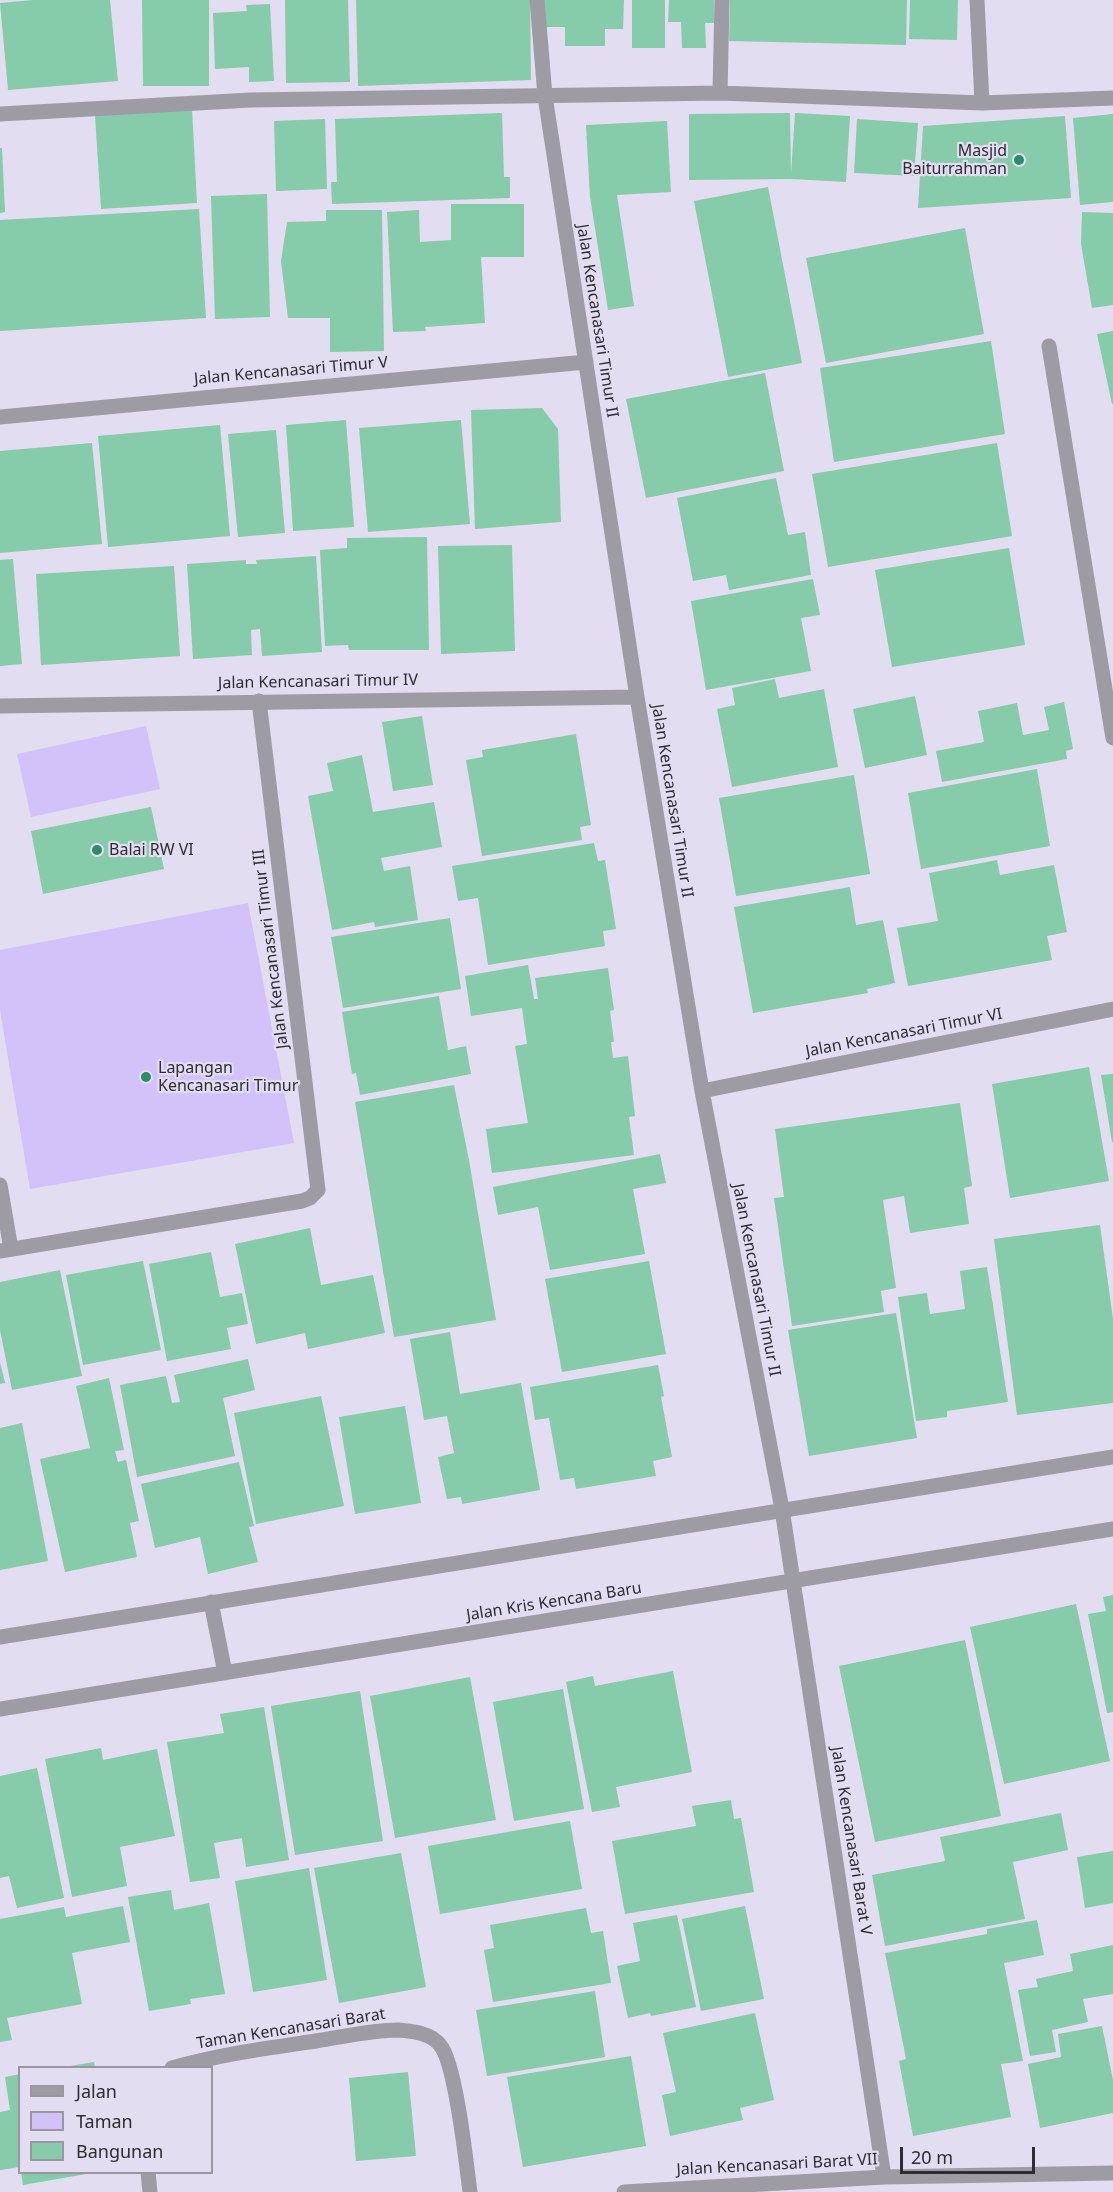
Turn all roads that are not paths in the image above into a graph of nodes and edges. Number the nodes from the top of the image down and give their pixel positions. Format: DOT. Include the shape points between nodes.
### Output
graph roads {
  1 [pos="537,0"];
  2 [pos="722,0"];
  3 [pos="977,0"];
  4 [pos="720,93"];
  5 [pos="545,96"];
  6 [pos="1113,98"];
  7 [pos="982,103"];
  8 [pos="0,114"];
  9 [pos="1049,346"];
  10 [pos="586,362"];
  11 [pos="0,417"];
  12 [pos="637,697"];
  13 [pos="259,701"];
  14 [pos="0,706"];
  15 [pos="1113,738"];
  16 [pos="1113,1009"];
  17 [pos="702,1091"];
  18 [pos="0,1185"];
  19 [pos="6,1250"];
  20 [pos="1113,1457"];
  21 [pos="782,1509"];
  22 [pos="1113,1529"];
  23 [pos="794,1582"];
  24 [pos="211,1602"];
  25 [pos="0,1636"];
  26 [pos="225,1672"];
  27 [pos="0,1709"];
  28 [pos="176,2066"];
  29 [pos="1113,2173"];
  30 [pos="148,2174"];
  31 [pos="884,2177"];
  32 [pos="150,2192"];
  33 [pos="470,2192"];
  34 [pos="624,2192"];
  1 -- 5 [label="street, Jalan Kencanasari Timur II"];
  2 -- 4 [label="street"];
  3 -- 7 [label="street"];
  4 -- 5 [label="street"];
  4 -- 7 [label="street"];
  5 -- 8 [label="street" via="251,100"];
  5 -- 10 [label="street, Jalan Kencanasari Timur II"];
  6 -- 7 [label="street"];
  9 -- 15 [label="street"];
  10 -- 11 [label="street, Jalan Kencanasari Timur V"];
  10 -- 12 [label="street, Jalan Kencanasari Timur II"];
  12 -- 13 [label="street, Jalan Kencanasari Timur IV"];
  12 -- 17 [label="street, Jalan Kencanasari Timur II"];
  13 -- 14 [label="street, Jalan Kencanasari Timur IV"];
  13 -- 19 [label="street, Jalan Kencanasari Timur III" via="318,1190 302,1201"];
  16 -- 17 [label="street, Jalan Kencanasari Timur VI"];
  17 -- 21 [label="street, Jalan Kencanasari Timur II"];
  18 -- 19 [label="street"];
  20 -- 21 [label="street"];
  21 -- 23 [label="street, Jalan Kencanasari Barat V"];
  21 -- 24 [label="street"];
  22 -- 23 [label="street, Jalan Kris Kencana Baru"];
  23 -- 26 [label="street, Jalan Kris Kencana Baru"];
  23 -- 31 [label="street, Jalan Kencanasari Barat V"];
  24 -- 25 [label="street"];
  24 -- 26 [label="street"];
  26 -- 27 [label="street, Jalan Kris Kencana Baru"];
  28 -- 33 [label="street, Taman Kencanasari Barat" via="361,2034 398,2030 427,2035 438,2042 448,2060"];
  29 -- 31 [label="street, Jalan Kencanasari Barat VII"];
  30 -- 32 [label="street"];
  31 -- 34 [label="street, Jalan Kencanasari Barat VII"];
}
